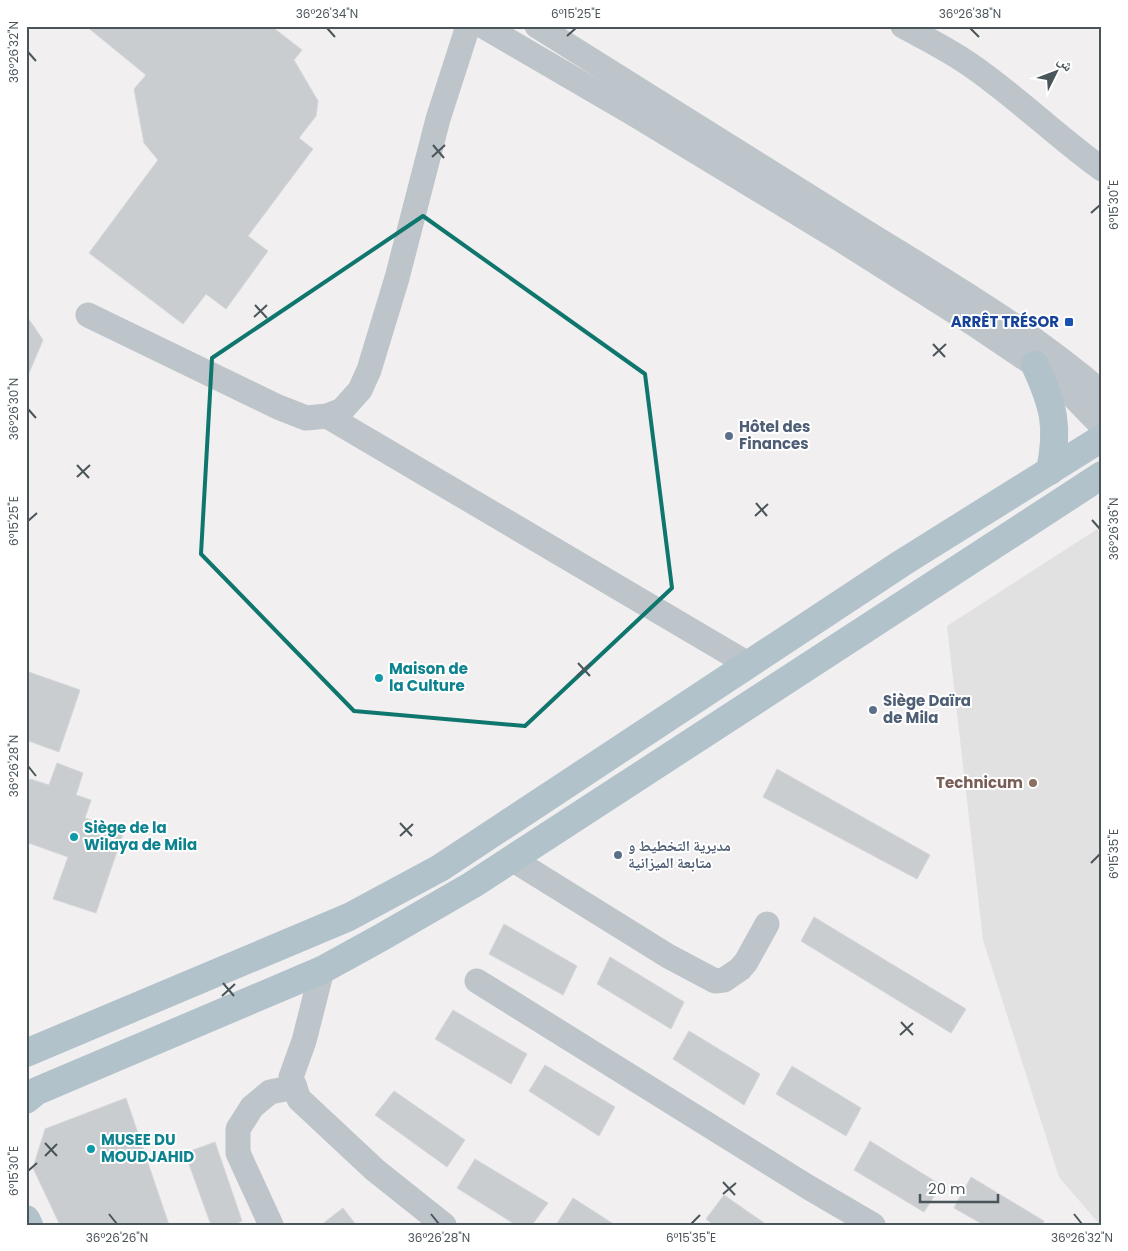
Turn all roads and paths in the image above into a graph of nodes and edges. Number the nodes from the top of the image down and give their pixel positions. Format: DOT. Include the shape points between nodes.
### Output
graph roads {
  1 [pos="468,26"];
  2 [pos="483,26"];
  3 [pos="537,26"];
  4 [pos="902,26"];
  5 [pos="1102,169"];
  6 [pos="88,316"];
  7 [pos="1035,365"];
  8 [pos="1102,393"];
  9 [pos="327,416"];
  10 [pos="1102,426"];
  11 [pos="1102,438"];
  12 [pos="1050,471"];
  13 [pos="1102,475"];
  14 [pos="748,664"];
  15 [pos="512,859"];
  16 [pos="767,924"];
  17 [pos="322,970"];
  18 [pos="477,981"];
  19 [pos="26,1053"];
  20 [pos="295,1087"];
  21 [pos="26,1100"];
  22 [pos="26,1219"];
  23 [pos="29,1225"];
  24 [pos="271,1225"];
  25 [pos="444,1225"];
  26 [pos="873,1225"];
  1 -- 9 [label="street" via="438,119 397,278 369,370 360,390 342,410"];
  2 -- 7 [label="street" via="835,236"];
  3 -- 8 [label="street" via="946,282 1027,335"];
  4 -- 5 [label="street" via="968,63"];
  6 -- 9 [label="street" via="278,407 306,418"];
  7 -- 10 [label="street" via="1069,392"];
  7 -- 12 [label="main road" via="1046,390 1055,430"];
  9 -- 14 [label="street"];
  11 -- 12 [label="main road"];
  12 -- 14 [label="main road"];
  13 -- 15 [label="main road"];
  14 -- 19 [label="main road" via="440,868 349,917"];
  15 -- 16 [label="street" via="668,956 715,981 724,980 740,969"];
  15 -- 17 [label="main road" via="472,886"];
  17 -- 20 [label="street" via="291,1077"];
  17 -- 21 [label="main road" via="37,1091"];
  18 -- 26 [label="street"];
  20 -- 24 [label="street" via="270,1092 252,1107 238,1129 238,1153"];
  20 -- 25 [label="street" via="299,1099 375,1170"];
  22 -- 23 [label="main road"];
}
